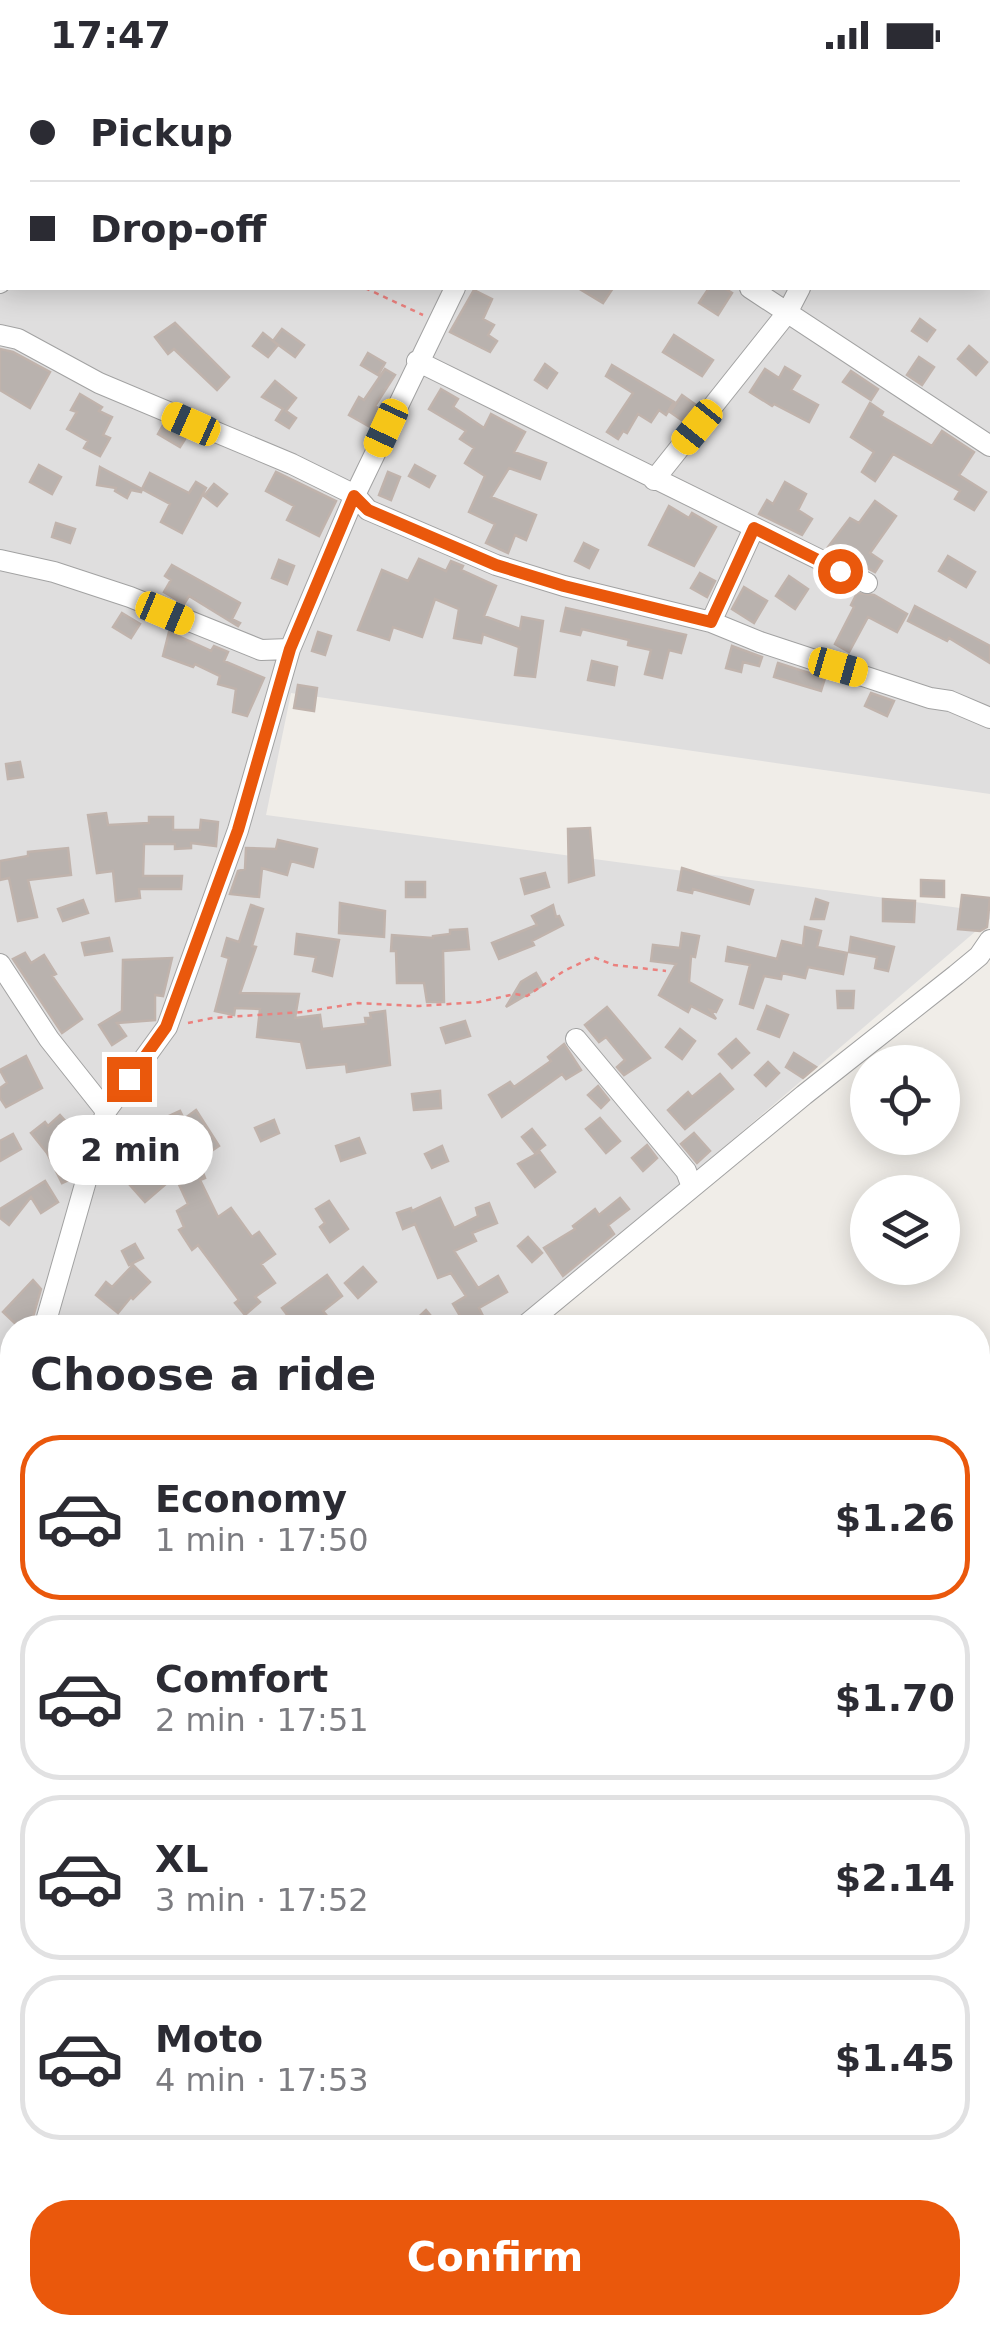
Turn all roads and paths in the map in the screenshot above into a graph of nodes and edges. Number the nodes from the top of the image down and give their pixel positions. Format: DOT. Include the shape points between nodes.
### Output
graph roads {
  1 [pos="369,290"];
  2 [pos="454,290"];
  3 [pos="753,290"];
  4 [pos="799,290"];
  5 [pos="787,313"];
  6 [pos="437,323"];
  7 [pos="0,335"];
  8 [pos="417,361"];
  9 [pos="990,446"];
  10 [pos="654,480"];
  11 [pos="354,496"];
  12 [pos="754,528"];
  13 [pos="0,560"];
  14 [pos="867,583"];
  15 [pos="711,622"];
  16 [pos="290,649"];
  17 [pos="990,718"];
  18 [pos="990,940"];
  19 [pos="0,964"];
  20 [pos="666,971"];
  21 [pos="166,1027"];
  22 [pos="576,1039"];
  23 [pos="106,1111"];
  24 [pos="692,1188"];
  25 [pos="48,1315"];
  26 [pos="538,1315"];
  1 -- 6 [label="path"];
  2 -- 6 [label="street"];
  3 -- 5 [label="street"];
  4 -- 5 [label="street"];
  5 -- 9 [label="street"];
  5 -- 10 [label="street"];
  6 -- 8 [label="street"];
  7 -- 11 [label="street"];
  8 -- 10 [label="street"];
  8 -- 11 [label="street"];
  10 -- 12 [label="street"];
  11 -- 15 [label="street" via="368,510 496,565"];
  11 -- 16 [label="street"];
  12 -- 14 [label="street"];
  12 -- 15 [label="street"];
  13 -- 16 [label="street" via="130,597 261,650"];
  15 -- 17 [label="street"];
  16 -- 21 [label="street" via="238,830"];
  18 -- 24 [label="street" via="956,976"];
  19 -- 23 [label="street"];
  20 -- 21 [label="path" via="593,957 528,996 419,1006 358,1003"];
  21 -- 23 [label="street"];
  22 -- 24 [label="street" via="686,1171"];
  23 -- 25 [label="street"];
  24 -- 26 [label="street"];
}
